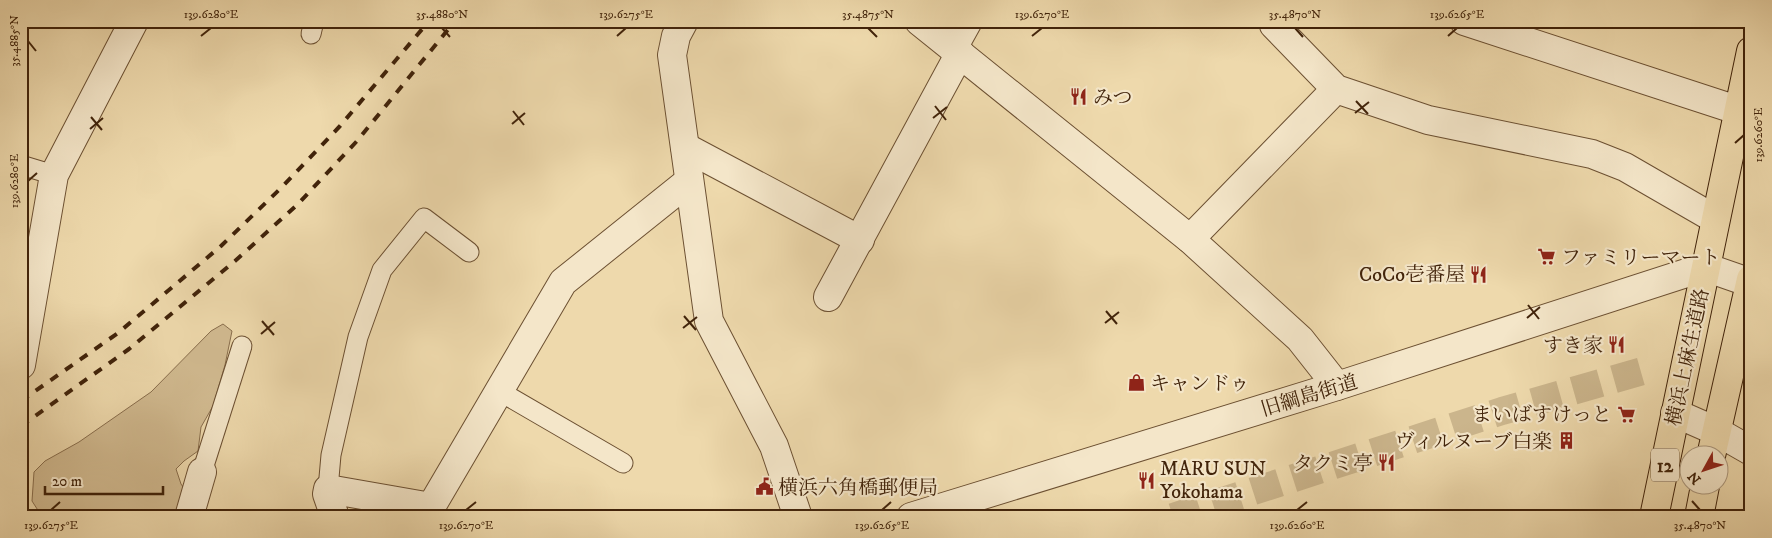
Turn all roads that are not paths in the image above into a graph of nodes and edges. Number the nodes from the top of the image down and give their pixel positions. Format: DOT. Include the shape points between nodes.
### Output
graph roads {
  1 [pos="134,21"];
  2 [pos="684,21"];
  3 [pos="918,21"];
  4 [pos="968,21"];
  5 [pos="1275,21"];
  6 [pos="1464,21"];
  7 [pos="1751,50"];
  8 [pos="957,51"];
  9 [pos="1336,89"];
  10 [pos="1738,110"];
  11 [pos="684,147"];
  12 [pos="21,165"];
  13 [pos="54,175"];
  14 [pos="689,180"];
  15 [pos="1715,219"];
  16 [pos="1190,239"];
  17 [pos="860,240"];
  18 [pos="469,252"];
  19 [pos="1705,267"];
  20 [pos="1750,282"];
  21 [pos="828,298"];
  22 [pos="242,346"];
  23 [pos="22,362"];
  24 [pos="1337,386"];
  25 [pos="499,391"];
  26 [pos="1675,413"];
  27 [pos="1713,443"];
  28 [pos="1751,451"];
  29 [pos="623,463"];
  30 [pos="202,472"];
  31 [pos="328,489"];
  32 [pos="1703,496"];
  33 [pos="925,515"];
  34 [pos="189,517"];
  35 [pos="335,517"];
  36 [pos="798,517"];
  37 [pos="1654,517"];
  38 [pos="1699,517"];
  1 -- 13 [label="street"];
  2 -- 11 [label="street" via="676,36 672,55"];
  3 -- 8 [label="street"];
  4 -- 8 [label="street"];
  5 -- 9 [label="street" via="1274,25"];
  6 -- 10 [label="street"];
  7 -- 10 [label="main road, 横浜上麻生道路 / 12"];
  8 -- 16 [label="street"];
  8 -- 17 [label="street"];
  9 -- 15 [label="street" via="1428,120 1592,154 1625,167"];
  9 -- 16 [label="street"];
  10 -- 15 [label="main road, 横浜上麻生道路 / 12"];
  11 -- 14 [label="street"];
  11 -- 17 [label="street"];
  12 -- 13 [label="lane"];
  13 -- 23 [label="street"];
  14 -- 25 [label="street" via="563,282"];
  14 -- 36 [label="street" via="709,321 774,446"];
  15 -- 19 [label="main road, 横浜上麻生道路 / 12"];
  16 -- 24 [label="street" via="1300,339"];
  17 -- 21 [label="street"];
  18 -- 31 [label="lane" via="424,218 382,270 358,337 331,455"];
  19 -- 20 [label="street"];
  19 -- 24 [label="street, 旧綱島街道"];
  19 -- 26 [label="main road, 横浜上麻生道路 / 12"];
  20 -- 27 [label="main road"];
  22 -- 30 [label="lane"];
  24 -- 33 [label="street, 旧綱島街道"];
  25 -- 29 [label="lane"];
  25 -- 31 [label="street" via="431,507"];
  26 -- 27 [label="street"];
  26 -- 37 [label="main road, 横浜上麻生道路 / 12"];
  27 -- 28 [label="street"];
  30 -- 34 [label="street"];
  31 -- 35 [label="street"];
  32 -- 38 [label="main road, 12"];
}
